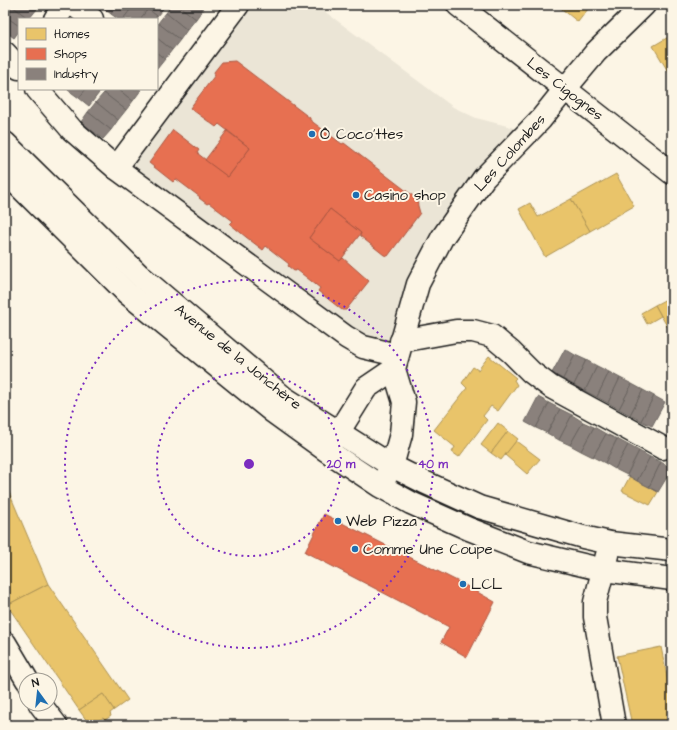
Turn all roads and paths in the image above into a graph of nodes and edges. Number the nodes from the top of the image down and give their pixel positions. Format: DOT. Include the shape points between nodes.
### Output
graph roads {
  1 [pos="66,5"];
  2 [pos="74,5"];
  3 [pos="238,5"];
  4 [pos="458,5"];
  5 [pos="644,5"];
  6 [pos="56,18"];
  7 [pos="91,18"];
  8 [pos="565,89"];
  9 [pos="38,90"];
  10 [pos="5,143"];
  11 [pos="116,168"];
  12 [pos="5,172"];
  13 [pos="672,173"];
  14 [pos="398,355"];
  15 [pos="332,442"];
  16 [pos="663,448"];
  17 [pos="392,466"];
  18 [pos="380,486"];
  19 [pos="610,542"];
  20 [pos="672,550"];
  21 [pos="604,570"];
  22 [pos="672,579"];
  23 [pos="5,643"];
  24 [pos="21,672"];
  25 [pos="46,712"];
  26 [pos="56,725"];
  27 [pos="614,725"];
  1 -- 6 [label="street"];
  2 -- 7 [label="street"];
  3 -- 11 [label="street"];
  4 -- 8 [label="street, Les Cigognes"];
  5 -- 8 [label="street, Les Colombes" via="596,52"];
  8 -- 13 [label="street, Les Cigognes"];
  8 -- 14 [label="street, Les Colombes" via="541,119 484,178 442,238 418,284"];
  9 -- 11 [label="street" via="72,130"];
  10 -- 15 [label="street, Avenue de la Jonchère" via="139,275"];
  11 -- 14 [label="street" via="346,337 363,347"];
  12 -- 15 [label="street, Avenue de la Jonchère" via="127,293 272,411"];
  14 -- 15 [label="street" via="366,388"];
  14 -- 16 [label="street" via="456,331 473,331 492,336 551,387"];
  14 -- 17 [label="street" via="404,402 401,434"];
  15 -- 17 [label="street, Avenue de la Jonchère"];
  15 -- 18 [label="street, Avenue de la Jonchère"];
  17 -- 18 [label="street"];
  17 -- 19 [label="street, Avenue de la Jonchère" via="479,507 583,537"];
  18 -- 21 [label="street, Avenue de la Jonchère" via="469,530 528,552"];
  19 -- 20 [label="street, Avenue de la Jonchère"];
  19 -- 21 [label="street"];
  21 -- 22 [label="street, Avenue de la Jonchère"];
  21 -- 27 [label="street" via="595,617"];
  23 -- 24 [label="street"];
  25 -- 26 [label="street"];
}
